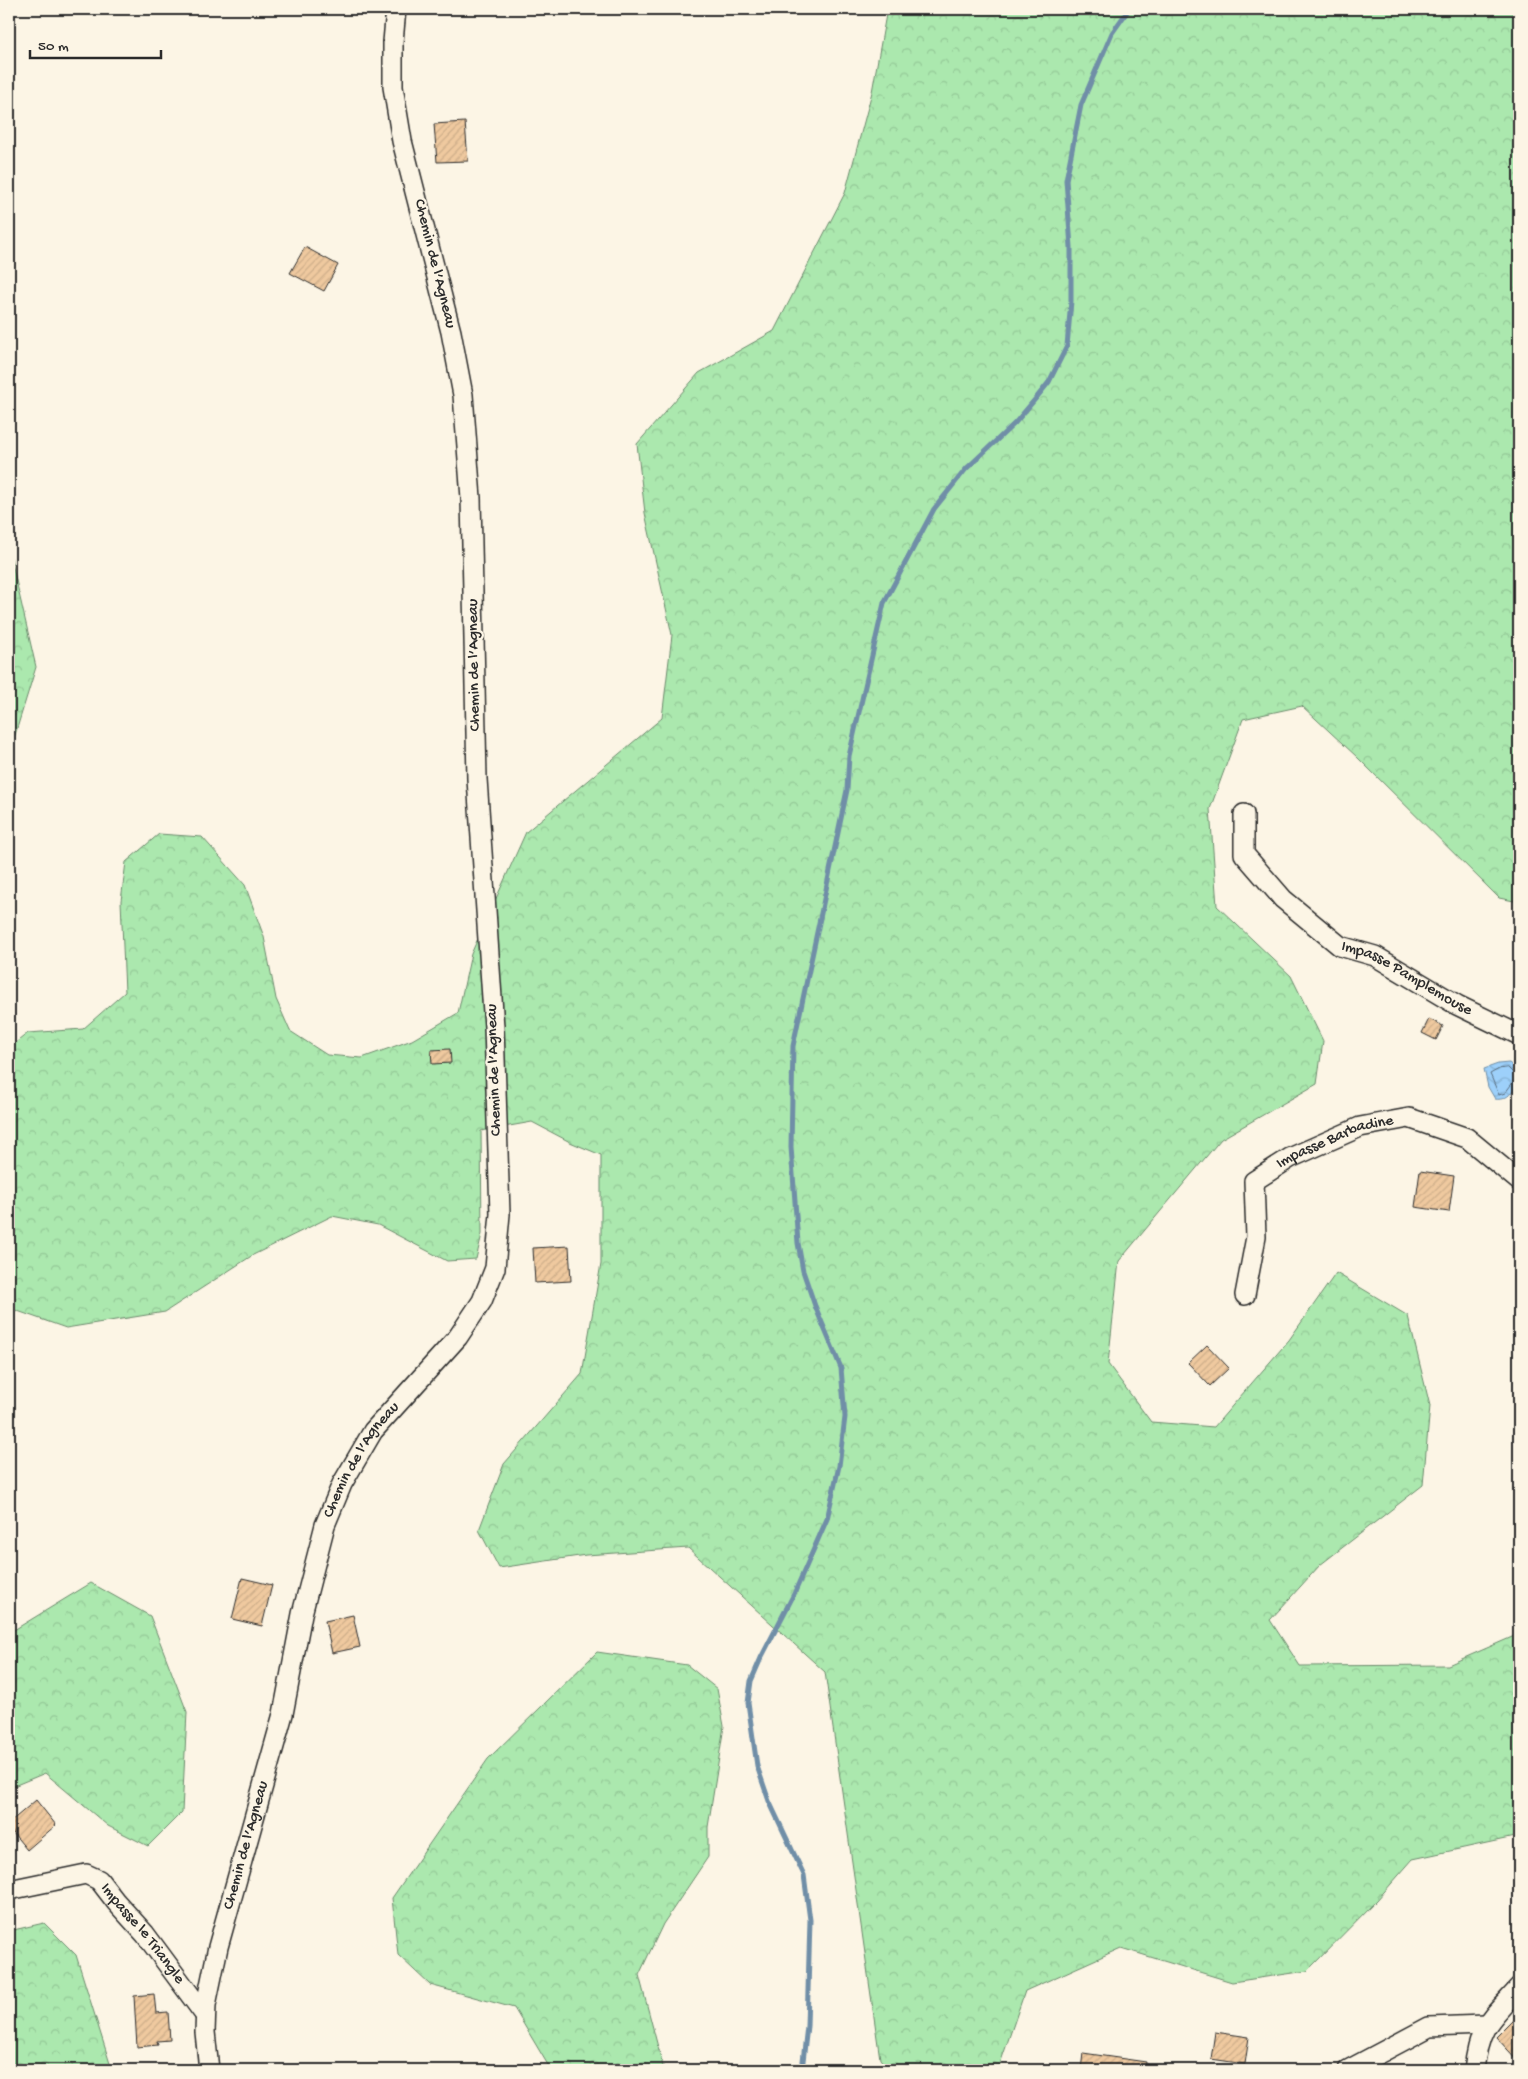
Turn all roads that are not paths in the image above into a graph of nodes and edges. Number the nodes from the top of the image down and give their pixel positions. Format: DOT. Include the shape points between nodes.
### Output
graph roads {
  1 [pos="396,9"];
  2 [pos="1244,814"];
  3 [pos="1519,1034"];
  4 [pos="1519,1181"];
  5 [pos="1246,1295"];
  6 [pos="9,1890"];
  7 [pos="1519,1988"];
  8 [pos="205,2015"];
  9 [pos="1485,2025"];
  10 [pos="209,2070"];
  11 [pos="1348,2070"];
  12 [pos="1474,2070"];
  1 -- 8 [label="street, Chemin de l’Agneau" via="394,87 402,141 464,395 471,498 478,780 500,1214 495,1268 482,1301 458,1337 373,1431 342,1484 325,1524 302,1614 283,1714 218,1947"];
  2 -- 3 [label="street, Impasse Pamplemouse" via="1244,854 1284,899 1340,946 1374,956 1457,1006"];
  4 -- 5 [label="street, Impasse Barbadine" via="1467,1138 1409,1118 1360,1127 1290,1158 1254,1181 1256,1236"];
  6 -- 8 [label="street, Impasse le Triangle" via="86,1874 99,1880 145,1934"];
  7 -- 9 [label="street"];
  8 -- 10 [label="street, Chemin de l’Agneau"];
  9 -- 11 [label="street" via="1429,2027"];
  9 -- 12 [label="street"];
}
